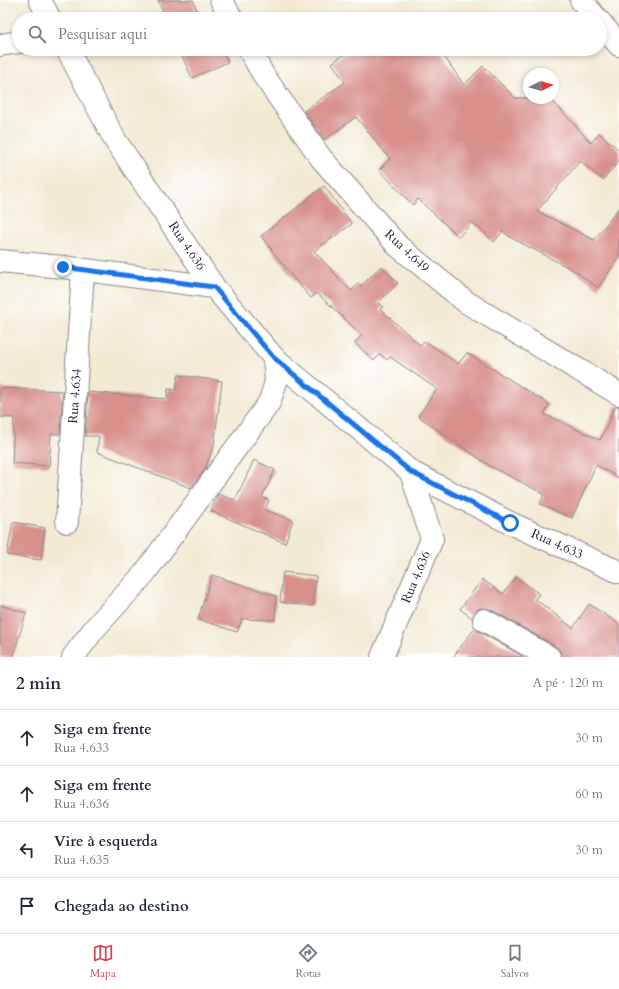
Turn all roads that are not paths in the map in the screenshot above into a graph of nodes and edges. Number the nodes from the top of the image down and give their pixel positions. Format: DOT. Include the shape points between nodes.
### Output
graph roads {
  1 [pos="40,0"];
  2 [pos="221,0"];
  3 [pos="581,0"];
  4 [pos="46,12"];
  5 [pos="228,12"];
  6 [pos="591,12"];
  7 [pos="607,30"];
  8 [pos="12,43"];
  9 [pos="0,45"];
  10 [pos="619,45"];
  11 [pos="71,56"];
  12 [pos="253,56"];
  13 [pos="0,261"];
  14 [pos="82,270"];
  15 [pos="214,287"];
  16 [pos="274,358"];
  17 [pos="619,394"];
  18 [pos="411,472"];
  19 [pos="67,522"];
  20 [pos="619,572"];
  21 [pos="484,620"];
  22 [pos="73,657"];
  23 [pos="382,657"];
  24 [pos="549,657"];
  1 -- 4 [label="street"];
  2 -- 5 [label="street"];
  3 -- 6 [label="street"];
  7 -- 10 [label="street"];
  8 -- 9 [label="street"];
  11 -- 15 [label="street, Rua 4.636" via="114,140"];
  12 -- 17 [label="street, Rua 4.649" via="321,158 398,246 466,302"];
  13 -- 14 [label="street"];
  14 -- 15 [label="street"];
  14 -- 19 [label="street, Rua 4.634"];
  15 -- 16 [label="street, Rua 4.636"];
  16 -- 18 [label="street, Rua 4.636"];
  16 -- 22 [label="street" via="276,382 269,403 144,574 95,628"];
  18 -- 20 [label="street, Rua 4.633" via="510,523"];
  18 -- 23 [label="street, Rua 4.636" via="432,539"];
  21 -- 24 [label="street"];
}
